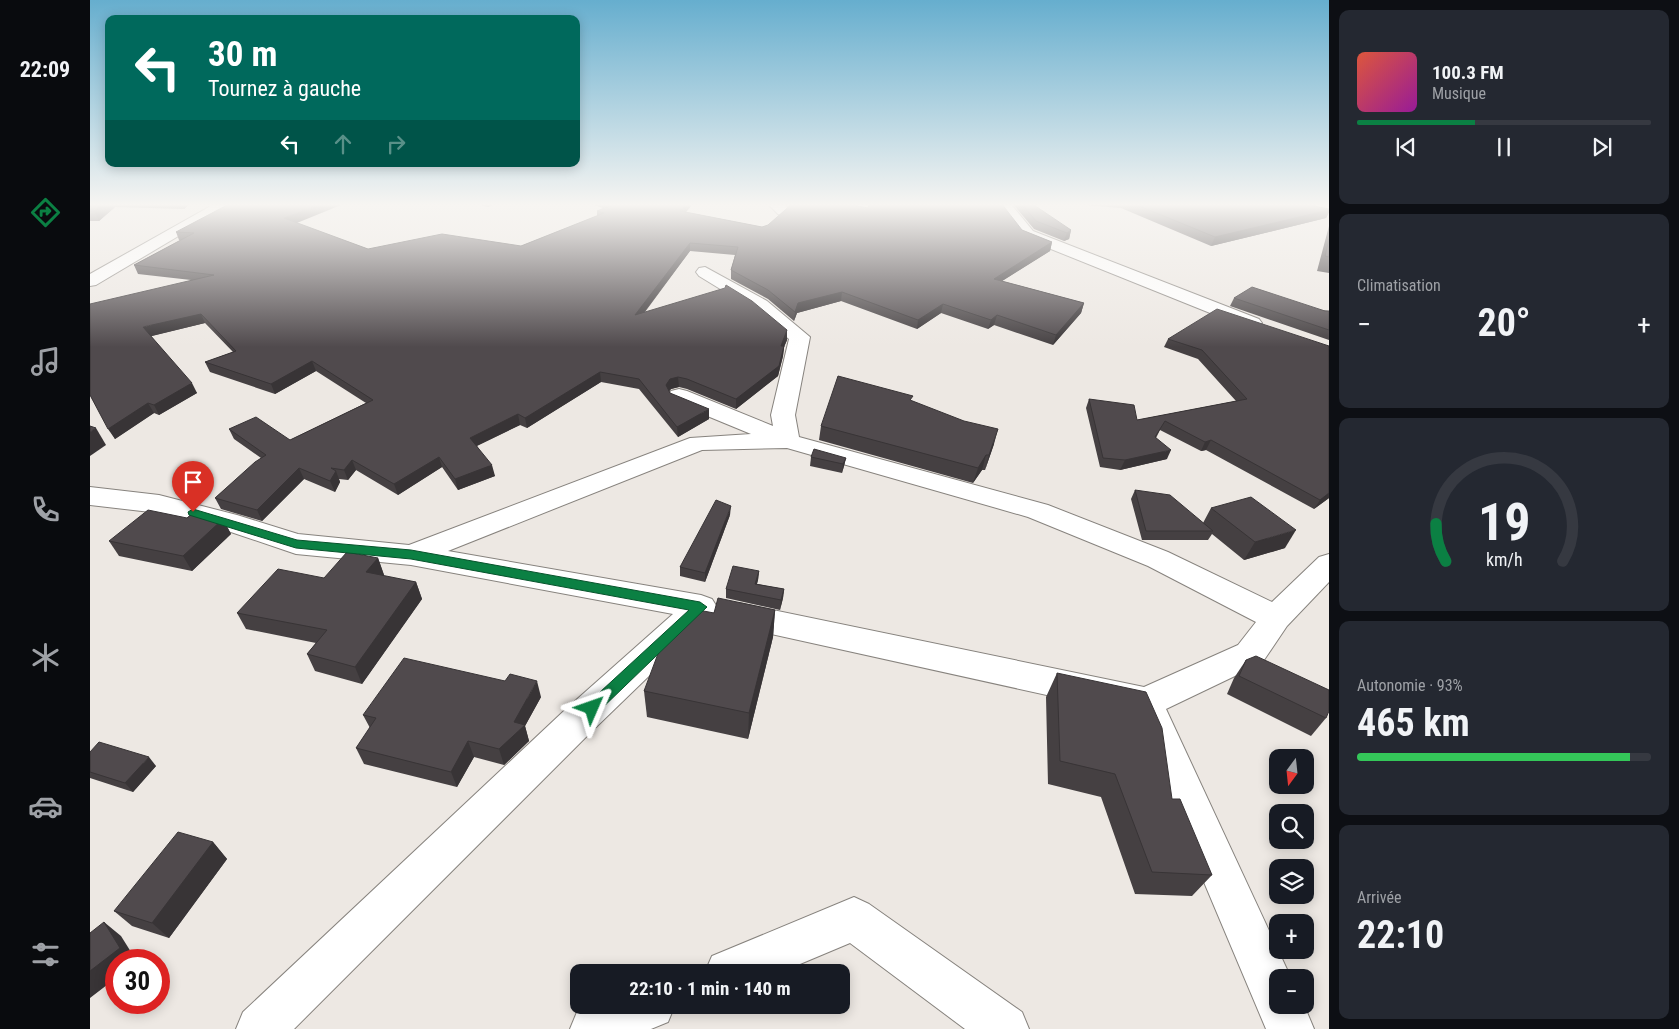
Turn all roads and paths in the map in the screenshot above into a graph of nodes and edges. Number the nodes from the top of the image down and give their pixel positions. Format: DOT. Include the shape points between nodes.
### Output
graph roads {
  1 [pos="142,251"];
  2 [pos="1070,251"];
  3 [pos="705,272"];
  4 [pos="90,281"];
  5 [pos="1266,328"];
  6 [pos="679,396"];
  7 [pos="788,441"];
  8 [pos="90,496"];
  9 [pos="411,555"];
  10 [pos="1329,564"];
  11 [pos="700,607"];
  12 [pos="1276,618"];
  13 [pos="1146,702"];
  14 [pos="747,964"];
  15 [pos="1269,981"];
  16 [pos="630,1014"];
  17 [pos="1283,1014"];
  18 [pos="260,1029"];
  19 [pos="594,1029"];
  20 [pos="1005,1029"];
  21 [pos="1290,1029"];
  1 -- 4 [label="street"];
  2 -- 5 [label="street"];
  3 -- 7 [label="street" via="760,305 800,337 783,414"];
  6 -- 7 [label="street"];
  7 -- 9 [label="street" via="700,443"];
  7 -- 12 [label="street" via="1038,511 1158,559"];
  8 -- 9 [label="street" via="160,504 227,521 296,544"];
  9 -- 11 [label="street"];
  10 -- 12 [label="street"];
  11 -- 13 [label="street"];
  11 -- 18 [label="street"];
  12 -- 13 [label="street" via="1250,654"];
  13 -- 15 [label="street"];
  14 -- 20 [label="street" via="854,919"];
  16 -- 19 [label="street"];
  17 -- 21 [label="street"];
}
